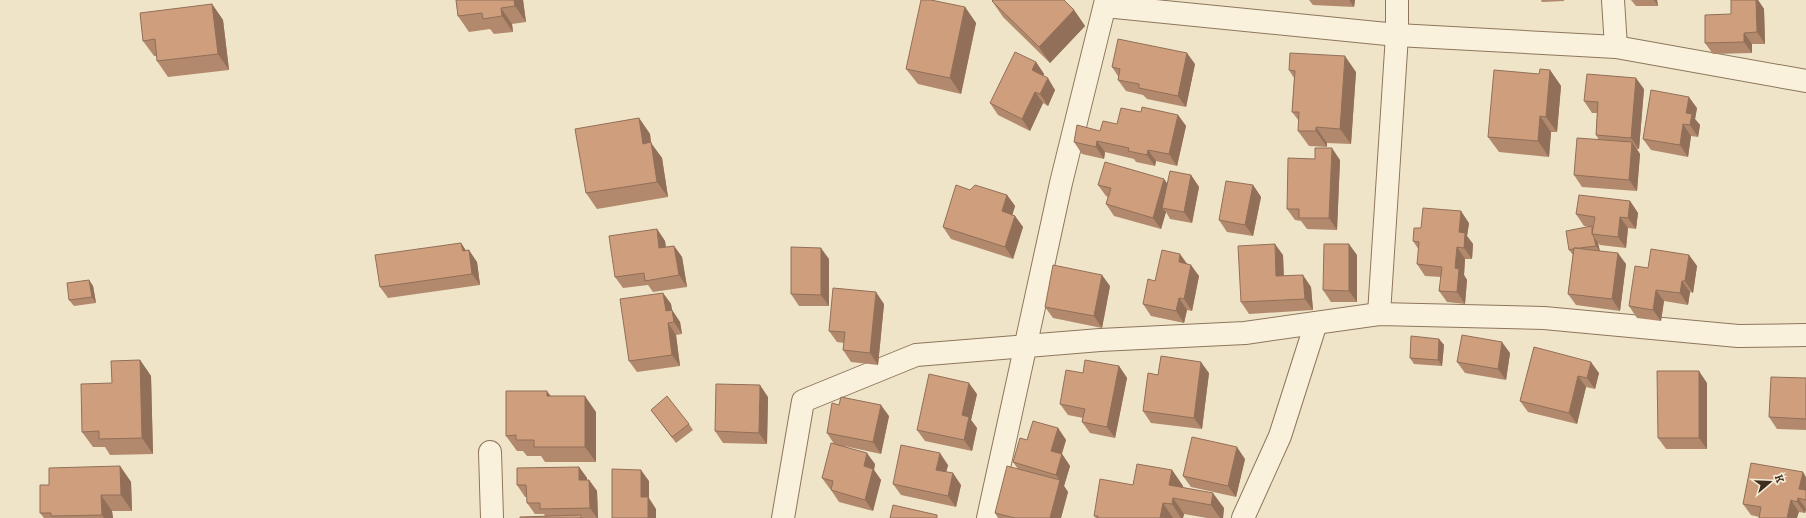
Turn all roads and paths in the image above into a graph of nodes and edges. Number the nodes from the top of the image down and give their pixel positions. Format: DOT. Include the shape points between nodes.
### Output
graph roads {
  1 [pos="1397,0"];
  2 [pos="1613,0"];
  3 [pos="1105,3"];
  4 [pos="1397,35"];
  5 [pos="1616,47"];
  6 [pos="1806,81"];
  7 [pos="1379,314"];
  8 [pos="1316,323"];
  9 [pos="1806,335"];
  10 [pos="1026,346"];
  11 [pos="490,452"];
  12 [pos="492,518"];
  13 [pos="783,518"];
  14 [pos="988,518"];
  15 [pos="1243,518"];
  1 -- 4 [label="street"];
  2 -- 5 [label="street"];
  3 -- 4 [label="street"];
  3 -- 10 [label="street" via="1061,184"];
  4 -- 5 [label="street"];
  4 -- 7 [label="street"];
  5 -- 6 [label="street"];
  7 -- 8 [label="street"];
  7 -- 9 [label="street" via="1544,318 1738,336"];
  8 -- 10 [label="street" via="1245,333"];
  8 -- 15 [label="street" via="1280,436"];
  10 -- 13 [label="street" via="916,355 803,402"];
  10 -- 14 [label="street"];
  11 -- 12 [label="street"];
}
